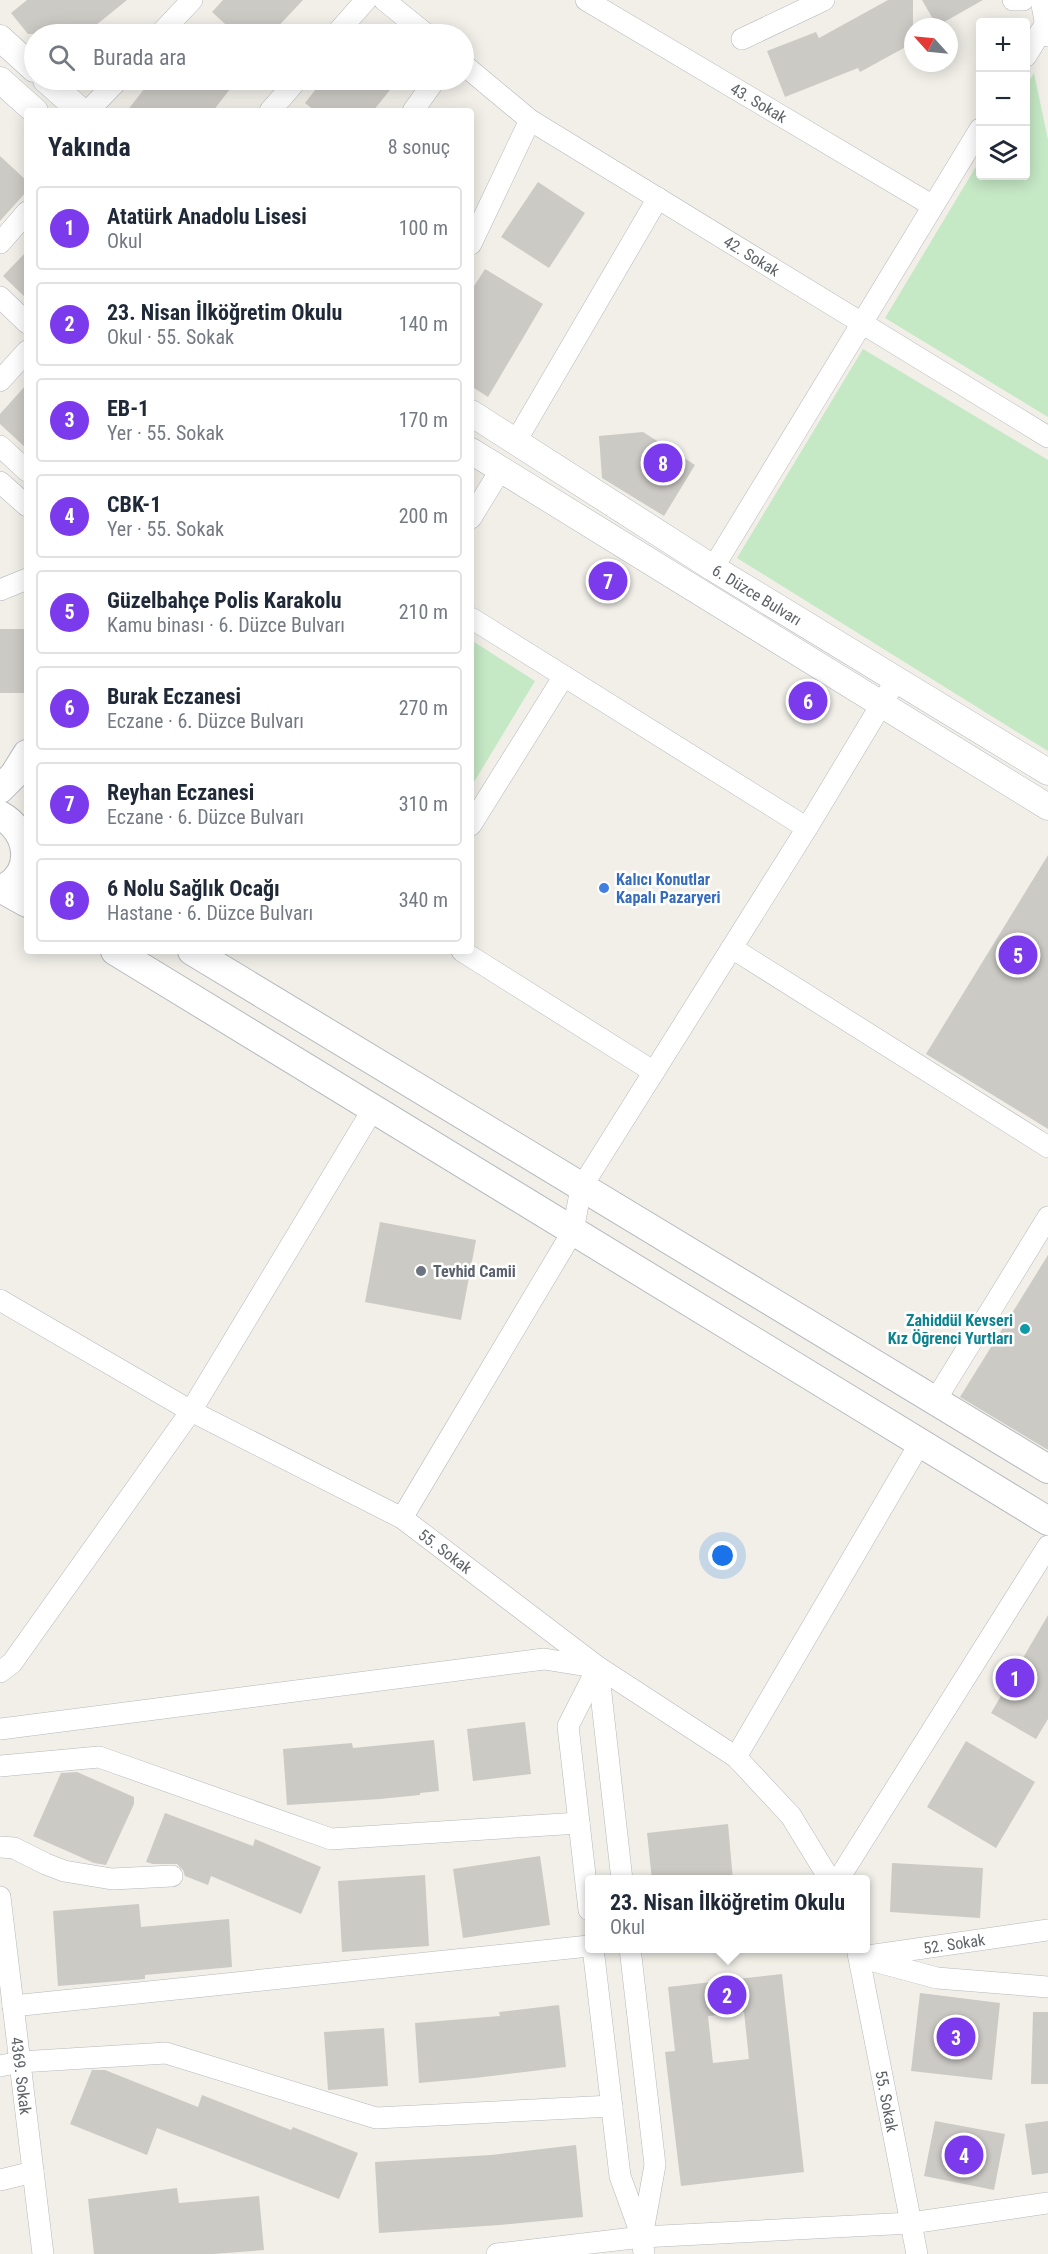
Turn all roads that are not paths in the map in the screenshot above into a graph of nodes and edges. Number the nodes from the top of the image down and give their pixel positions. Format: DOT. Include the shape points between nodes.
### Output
graph roads {
  1 [pos="192,0"];
  2 [pos="366,0"];
  3 [pos="384,0"];
  4 [pos="586,0"];
  5 [pos="824,0"];
  6 [pos="1013,0"];
  7 [pos="1023,0"];
  8 [pos="1041,0"];
  9 [pos="169,24"];
  10 [pos="345,24"];
  11 [pos="414,24"];
  12 [pos="1047,30"];
  13 [pos="0,38"];
  14 [pos="742,39"];
  15 [pos="1030,51"];
  16 [pos="24,60"];
  17 [pos="474,73"];
  18 [pos="0,80"];
  19 [pos="57,90"];
  20 [pos="108,90"];
  21 [pos="288,90"];
  22 [pos="428,90"];
  23 [pos="32,108"];
  24 [pos="78,108"];
  25 [pos="91,108"];
  26 [pos="273,108"];
  27 [pos="415,108"];
  28 [pos="530,120"];
  29 [pos="976,137"];
  30 [pos="658,198"];
  31 [pos="933,206"];
  32 [pos="24,215"];
  33 [pos="474,238"];
  34 [pos="0,243"];
  35 [pos="0,297"];
  36 [pos="24,320"];
  37 [pos="861,323"];
  38 [pos="24,354"];
  39 [pos="0,381"];
  40 [pos="474,415"];
  41 [pos="1048,437"];
  42 [pos="516,441"];
  43 [pos="0,446"];
  44 [pos="474,453"];
  45 [pos="24,468"];
  46 [pos="501,469"];
  47 [pos="0,482"];
  48 [pos="24,503"];
  49 [pos="474,513"];
  50 [pos="713,568"];
  51 [pos="24,580"];
  52 [pos="0,590"];
  53 [pos="474,620"];
  54 [pos="564,676"];
  55 [pos="896,680"];
  56 [pos="882,705"];
  57 [pos="24,759"];
  58 [pos="1048,772"];
  59 [pos="0,789"];
  60 [pos="1048,807"];
  61 [pos="0,815"];
  62 [pos="474,820"];
  63 [pos="807,828"];
  64 [pos="24,841"];
  65 [pos="24,858"];
  66 [pos="1,889"];
  67 [pos="24,901"];
  68 [pos="732,948"];
  69 [pos="119,954"];
  70 [pos="203,954"];
  71 [pos="467,954"];
  72 [pos="654,1072"];
  73 [pos="374,1109"];
  74 [pos="1048,1147"];
  75 [pos="581,1188"];
  76 [pos="1048,1217"];
  77 [pos="573,1232"];
  78 [pos="0,1300"];
  79 [pos="935,1401"];
  80 [pos="190,1411"];
  81 [pos="920,1443"];
  82 [pos="1048,1469"];
  83 [pos="402,1518"];
  84 [pos="1048,1521"];
  85 [pos="1048,1546"];
  86 [pos="598,1667"];
  87 [pos="0,1672"];
  88 [pos="0,1729"];
  89 [pos="736,1757"];
  90 [pos="0,1766"];
  91 [pos="579,1823"];
  92 [pos="0,1847"];
  93 [pos="585,1875"];
  94 [pos="621,1875"];
  95 [pos="827,1875"];
  96 [pos="841,1875"];
  97 [pos="172,1876"];
  98 [pos="0,1897"];
  99 [pos="1048,1930"];
  100 [pos="585,1946"];
  101 [pos="870,1952"];
  102 [pos="594,1953"];
  103 [pos="631,1953"];
  104 [pos="858,1953"];
  105 [pos="1048,1987"];
  106 [pos="13,2006"];
  107 [pos="10,2064"];
  108 [pos="612,2106"];
  109 [pos="33,2172"];
  110 [pos="0,2180"];
  111 [pos="1048,2203"];
  112 [pos="911,2223"];
  113 [pos="643,2246"];
  114 [pos="43,2254"];
  115 [pos="497,2254"];
  116 [pos="917,2254"];
  1 -- 9 [label="street"];
  2 -- 10 [label="street"];
  3 -- 11 [label="street"];
  4 -- 31 [label="street, 43. Sokak"];
  5 -- 14 [label="street"];
  6 -- 7 [label="street"];
  8 -- 12 [label="street"];
  12 -- 15 [label="street"];
  13 -- 16 [label="street"];
  17 -- 28 [label="street, 42. Sokak"];
  18 -- 23 [label="street"];
  19 -- 24 [label="street"];
  20 -- 25 [label="street"];
  21 -- 26 [label="street"];
  22 -- 27 [label="street"];
  28 -- 30 [label="street, 42. Sokak"];
  28 -- 33 [label="street"];
  29 -- 31 [label="street"];
  30 -- 37 [label="street, 42. Sokak"];
  30 -- 42 [label="street"];
  31 -- 37 [label="street"];
  32 -- 34 [label="street"];
  35 -- 36 [label="street"];
  37 -- 41 [label="street, 42. Sokak"];
  37 -- 50 [label="street"];
  38 -- 39 [label="street"];
  40 -- 42 [label="street, 6. Düzce Bulvarı"];
  42 -- 50 [label="street, 6. Düzce Bulvarı"];
  43 -- 45 [label="street"];
  44 -- 46 [label="street, 6. Düzce Bulvarı"];
  46 -- 49 [label="street"];
  46 -- 56 [label="street, 6. Düzce Bulvarı"];
  47 -- 48 [label="street"];
  50 -- 55 [label="street, 6. Düzce Bulvarı"];
  51 -- 52 [label="street"];
  53 -- 54 [label="street"];
  54 -- 62 [label="street"];
  54 -- 63 [label="street"];
  55 -- 56 [label="street"];
  55 -- 58 [label="street, 6. Düzce Bulvarı"];
  56 -- 60 [label="street, 6. Düzce Bulvarı"];
  56 -- 63 [label="street"];
  57 -- 59 [label="main road"];
  61 -- 64 [label="main road" via="12,822"];
  63 -- 68 [label="street"];
  65 -- 66 [label="main road" via="15,879"];
  66 -- 67 [label="main road"];
  68 -- 72 [label="street"];
  68 -- 74 [label="street"];
  69 -- 73 [label="main road"];
  70 -- 75 [label="main road"];
  71 -- 72 [label="street"];
  72 -- 75 [label="street"];
  73 -- 77 [label="main road"];
  73 -- 80 [label="street"];
  75 -- 77 [label="street"];
  75 -- 79 [label="main road"];
  76 -- 79 [label="street"];
  77 -- 81 [label="main road"];
  77 -- 83 [label="street"];
  78 -- 80 [label="street, 55. Sokak"];
  79 -- 82 [label="main road"];
  80 -- 83 [label="street, 55. Sokak"];
  80 -- 87 [label="street" via="12,1663"];
  81 -- 84 [label="main road"];
  81 -- 89 [label="street"];
  83 -- 86 [label="street, 55. Sokak"];
  85 -- 96 [label="street"];
  86 -- 88 [label="street" via="544,1659"];
  86 -- 89 [label="street, 55. Sokak"];
  86 -- 91 [label="street" via="568,1726"];
  86 -- 94 [label="street"];
  89 -- 95 [label="street, 55. Sokak" via="791,1816"];
  90 -- 91 [label="street" via="99,1757 331,1839"];
  91 -- 93 [label="street"];
  92 -- 97 [label="street" via="14,1848 64,1871 112,1879"];
  98 -- 106 [label="street, 4369. Sokak"];
  99 -- 101 [label="street, 52. Sokak"];
  100 -- 106 [label="street"];
  102 -- 108 [label="street"];
  103 -- 113 [label="street" via="655,2165"];
  104 -- 105 [label="street" via="937,1978"];
  104 -- 112 [label="street, 55. Sokak"];
  106 -- 107 [label="street, 4369. Sokak"];
  107 -- 108 [label="street" via="166,2053 376,2118"];
  107 -- 109 [label="street, 4369. Sokak"];
  108 -- 113 [label="street" via="620,2176"];
  109 -- 110 [label="street"];
  109 -- 114 [label="street, 4369. Sokak"];
  111 -- 112 [label="street"];
  112 -- 113 [label="street"];
  112 -- 116 [label="street, 55. Sokak"];
  113 -- 115 [label="street"];
}
